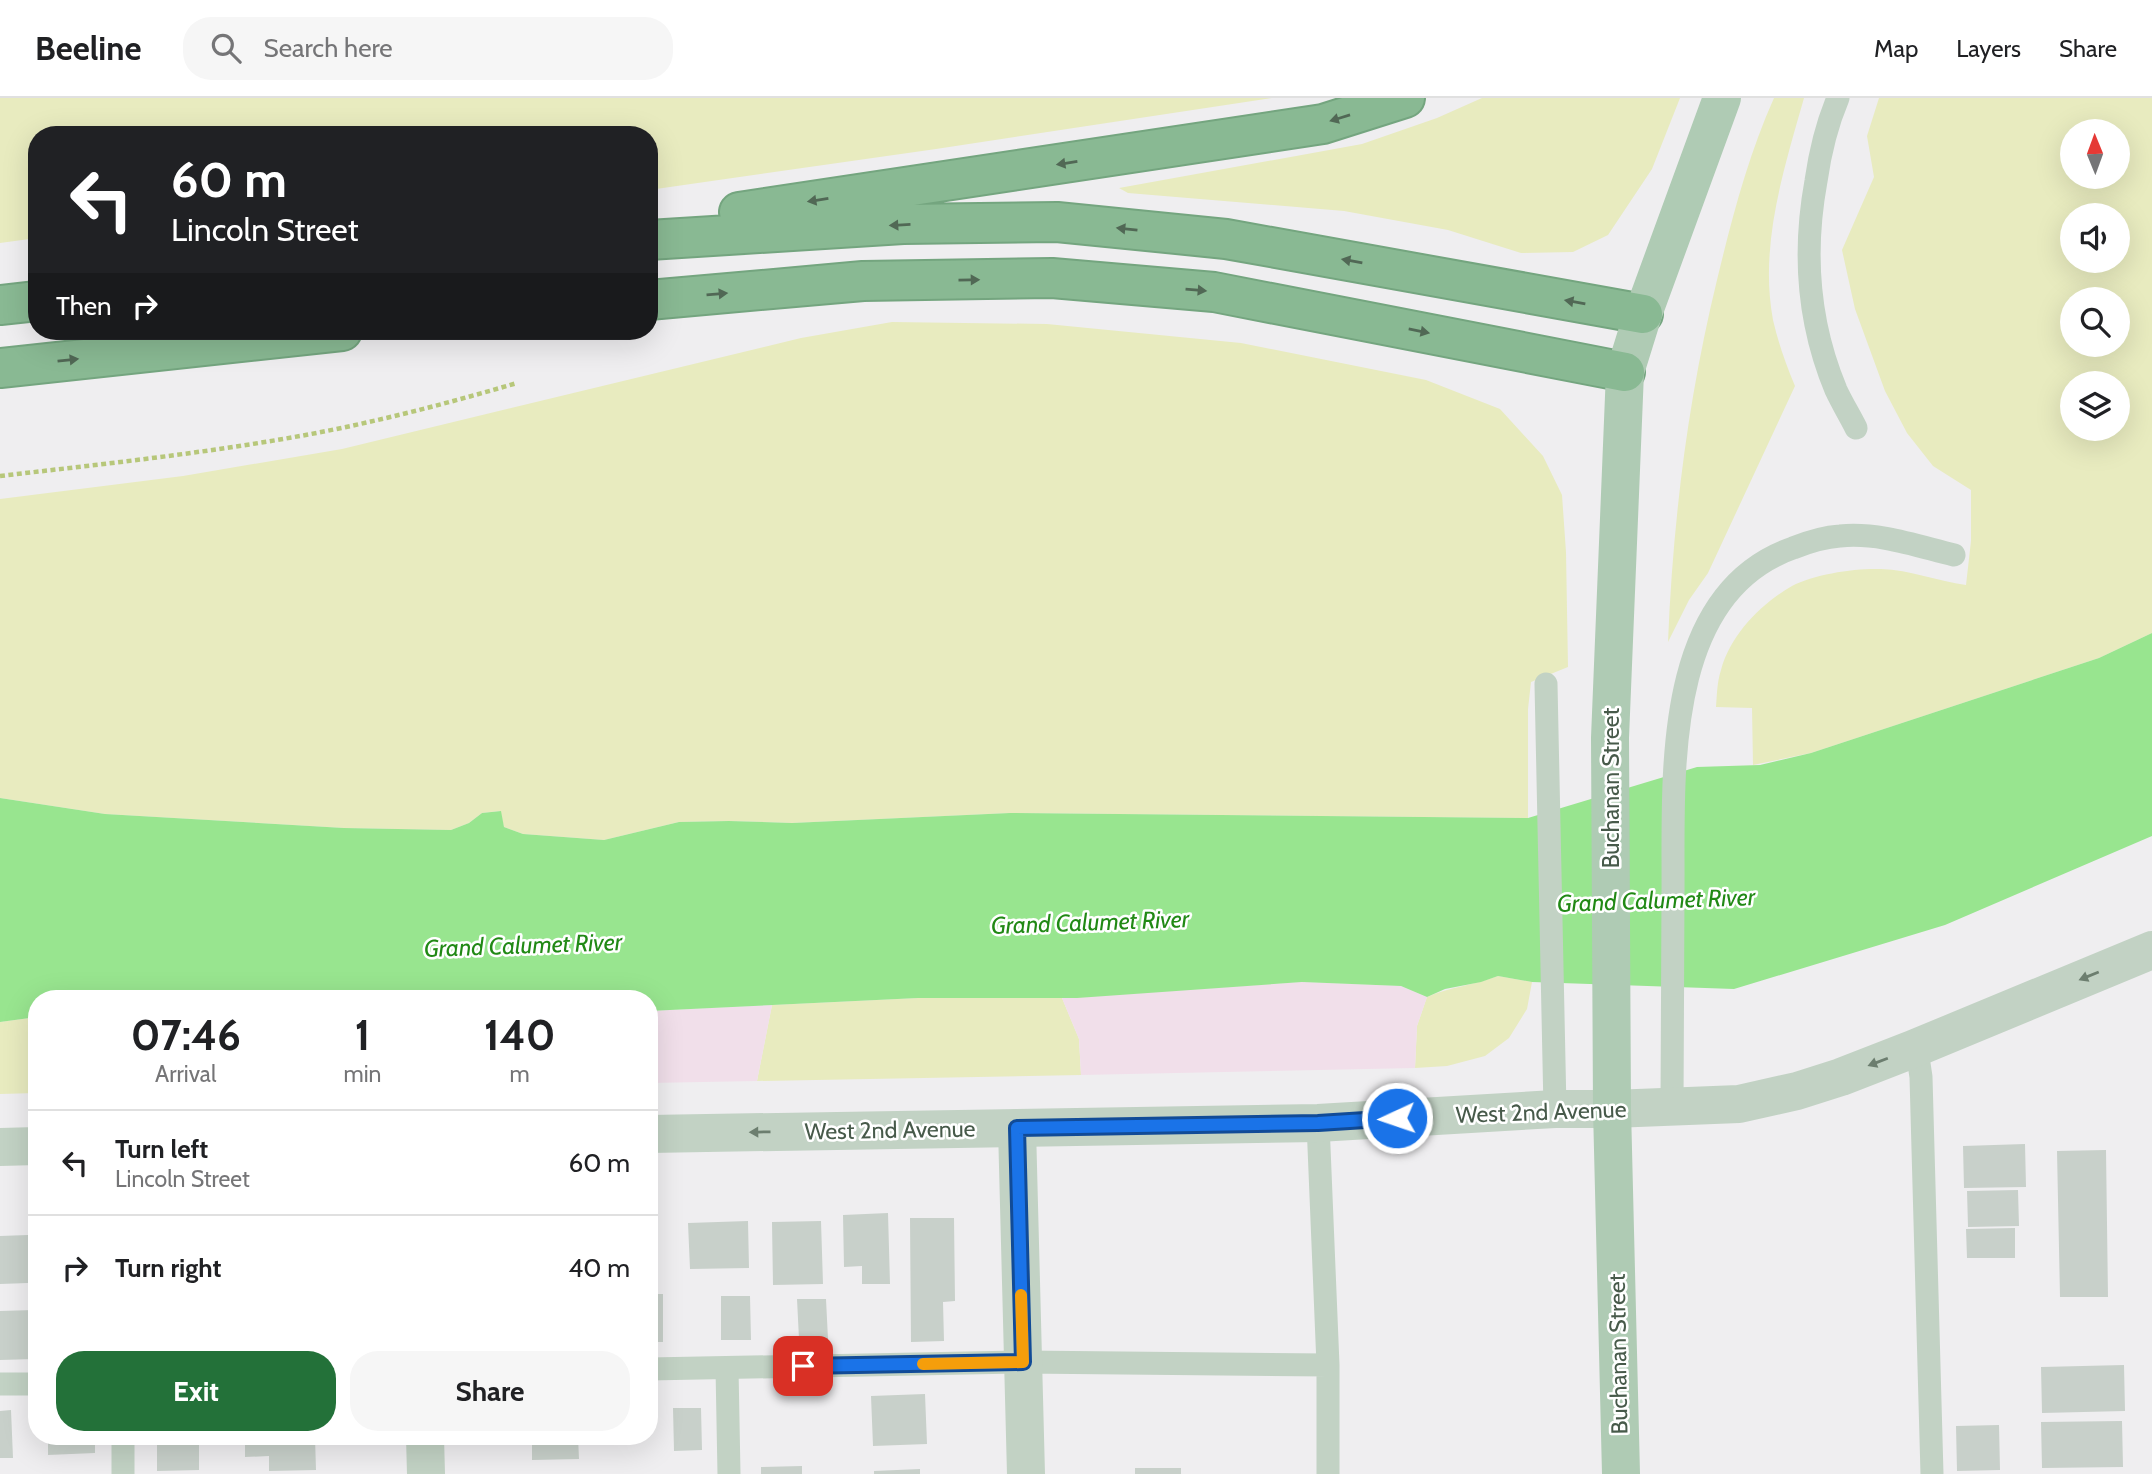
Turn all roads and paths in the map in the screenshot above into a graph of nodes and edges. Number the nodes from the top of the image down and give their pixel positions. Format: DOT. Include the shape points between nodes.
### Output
graph roads {
  1 [pos="1405,98"];
  2 [pos="1722,98"];
  3 [pos="1838,98"];
  4 [pos="658,225"];
  5 [pos="658,239"];
  6 [pos="658,299"];
  7 [pos="28,302"];
  8 [pos="0,305"];
  9 [pos="1643,314"];
  10 [pos="259,340"];
  11 [pos="0,368"];
  12 [pos="1625,372"];
  13 [pos="517,383"];
  14 [pos="1856,428"];
  15 [pos="0,476"];
  16 [pos="1954,555"];
  17 [pos="1546,684"];
  18 [pos="2151,952"];
  19 [pos="1913,1049"];
  20 [pos="1672,1107"];
  21 [pos="1555,1109"];
  22 [pos="1612,1109"];
  23 [pos="1318,1123"];
  24 [pos="1017,1128"];
  25 [pos="658,1134"];
  26 [pos="28,1146"];
  27 [pos="0,1147"];
  28 [pos="1023,1362"];
  29 [pos="1328,1365"];
  30 [pos="727,1368"];
  31 [pos="658,1369"];
  32 [pos="0,1384"];
  33 [pos="28,1384"];
  34 [pos="123,1445"];
  35 [pos="425,1445"];
  36 [pos="123,1474"];
  37 [pos="426,1474"];
  38 [pos="729,1474"];
  39 [pos="1026,1474"];
  40 [pos="1328,1474"];
  41 [pos="1621,1474"];
  42 [pos="1932,1474"];
  1 -- 4 [label="highway, one-way" via="1323,124"];
  2 -- 9 [label="main road, Buchanan Street"];
  3 -- 14 [label="lane" via="1820,155 1808,256 1821,346"];
  9 -- 5 [label="highway, one-way" via="1226,239 1057,222 903,224"];
  6 -- 12 [label="highway, one-way" via="863,281 1052,278 1214,292"];
  7 -- 8 [label="highway"];
  9 -- 12 [label="main road, Buchanan Street"];
  11 -- 10 [label="highway, one-way"];
  12 -- 22 [label="main road, Buchanan Street" via="1610,738"];
  13 -- 15 [label="path" via="302,435"];
  16 -- 20 [label="lane" via="1857,535 1809,542 1781,552 1745,576 1726,595 1697,644 1678,736 1674,808"];
  17 -- 21 [label="lane"];
  18 -- 19 [label="street, West 2nd Avenue, one-way"];
  19 -- 20 [label="street, West 2nd Avenue, one-way" via="1752,1103"];
  19 -- 42 [label="lane" via="1921,1077"];
  20 -- 22 [label="street, West 2nd Avenue"];
  21 -- 22 [label="street, West 2nd Avenue"];
  21 -- 23 [label="street, West 2nd Avenue"];
  22 -- 41 [label="main road, Buchanan Street"];
  23 -- 24 [label="street, West 2nd Avenue"];
  23 -- 29 [label="lane"];
  24 -- 25 [label="street, West 2nd Avenue, one-way"];
  24 -- 28 [label="street"];
  26 -- 27 [label="street"];
  28 -- 29 [label="lane"];
  28 -- 30 [label="lane"];
  28 -- 39 [label="street"];
  29 -- 40 [label="lane"];
  30 -- 31 [label="lane"];
  30 -- 38 [label="lane"];
  32 -- 33 [label="lane"];
  34 -- 36 [label="lane"];
  35 -- 37 [label="street"];
}
